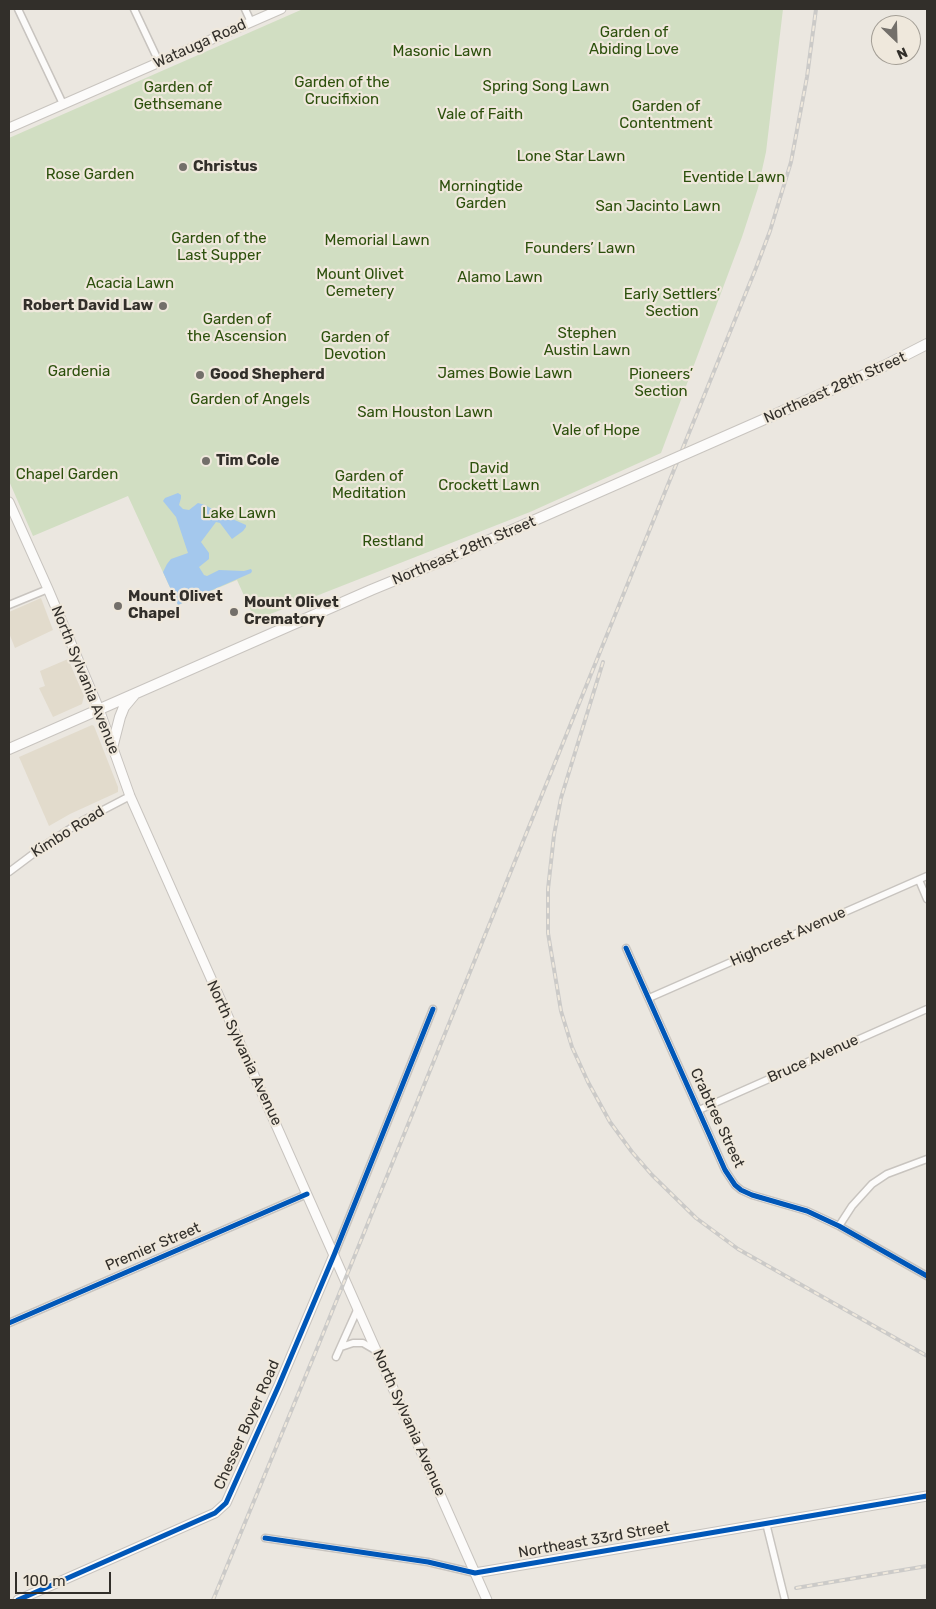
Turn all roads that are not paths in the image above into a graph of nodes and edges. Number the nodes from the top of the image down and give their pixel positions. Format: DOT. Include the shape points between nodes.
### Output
graph roads {
  1 [pos="18,9"];
  2 [pos="134,9"];
  3 [pos="245,9"];
  4 [pos="281,9"];
  5 [pos="251,22"];
  6 [pos="159,62"];
  7 [pos="63,104"];
  8 [pos="9,128"];
  9 [pos="924,347"];
  10 [pos="9,502"];
  11 [pos="48,589"];
  12 [pos="9,605"];
  13 [pos="137,692"];
  14 [pos="99,709"];
  15 [pos="112,748"];
  16 [pos="9,749"];
  17 [pos="130,796"];
  18 [pos="9,872"];
  19 [pos="927,876"];
  20 [pos="919,880"];
  21 [pos="927,899"];
  22 [pos="626,948"];
  23 [pos="649,998"];
  24 [pos="433,1009"];
  25 [pos="927,1009"];
  26 [pos="698,1110"];
  27 [pos="927,1159"];
  28 [pos="307,1194"];
  29 [pos="839,1226"];
  30 [pos="334,1255"];
  31 [pos="927,1276"];
  32 [pos="358,1308"];
  33 [pos="9,1324"];
  34 [pos="341,1347"];
  35 [pos="377,1352"];
  36 [pos="336,1357"];
  37 [pos="927,1496"];
  38 [pos="766,1523"];
  39 [pos="265,1538"];
  40 [pos="475,1573"];
  41 [pos="18,1600"];
  42 [pos="487,1600"];
  43 [pos="785,1600"];
  1 -- 7 [label="street"];
  2 -- 6 [label="street"];
  3 -- 5 [label="street"];
  4 -- 5 [label="street, Watauga Road"];
  5 -- 6 [label="street, Watauga Road"];
  6 -- 7 [label="street, Watauga Road"];
  7 -- 8 [label="street, Watauga Road"];
  9 -- 13 [label="main road, Northeast 28th Street, bridge"];
  10 -- 11 [label="street, North Sylvania Avenue"];
  11 -- 12 [label="street"];
  11 -- 14 [label="street, North Sylvania Avenue"];
  13 -- 14 [label="main road, Northeast 28th Street"];
  13 -- 15 [label="main road" via="124,707"];
  14 -- 15 [label="street, North Sylvania Avenue"];
  14 -- 16 [label="main road, Northeast 28th Street"];
  15 -- 17 [label="street, North Sylvania Avenue"];
  17 -- 18 [label="street, Kimbo Road" via="82,821"];
  17 -- 28 [label="street, North Sylvania Avenue"];
  19 -- 20 [label="street, Highcrest Avenue"];
  20 -- 21 [label="street"];
  20 -- 23 [label="street, Highcrest Avenue"];
  22 -- 23 [label="street, Crabtree Street"];
  23 -- 26 [label="street, Crabtree Street"];
  24 -- 30 [label="street"];
  25 -- 26 [label="street, Bruce Avenue"];
  26 -- 29 [label="street, Crabtree Street" via="725,1170 740,1190 807,1211"];
  27 -- 29 [label="street" via="887,1174 872,1184"];
  28 -- 30 [label="street, North Sylvania Avenue"];
  28 -- 33 [label="street, Premier Street"];
  29 -- 31 [label="street, Crabtree Street"];
  30 -- 32 [label="street, North Sylvania Avenue"];
  30 -- 41 [label="street, Chesser Boyer Road" via="226,1503 215,1513"];
  32 -- 34 [label="street"];
  32 -- 35 [label="street, North Sylvania Avenue"];
  34 -- 35 [label="street" via="363,1344"];
  34 -- 36 [label="street"];
  35 -- 40 [label="street, North Sylvania Avenue"];
  37 -- 38 [label="street, Northeast 33rd Street"];
  38 -- 40 [label="street, Northeast 33rd Street"];
  38 -- 43 [label="street"];
  39 -- 40 [label="street, Northeast 33rd Street" via="428,1562"];
  40 -- 42 [label="street, North Sylvania Avenue"];
}
